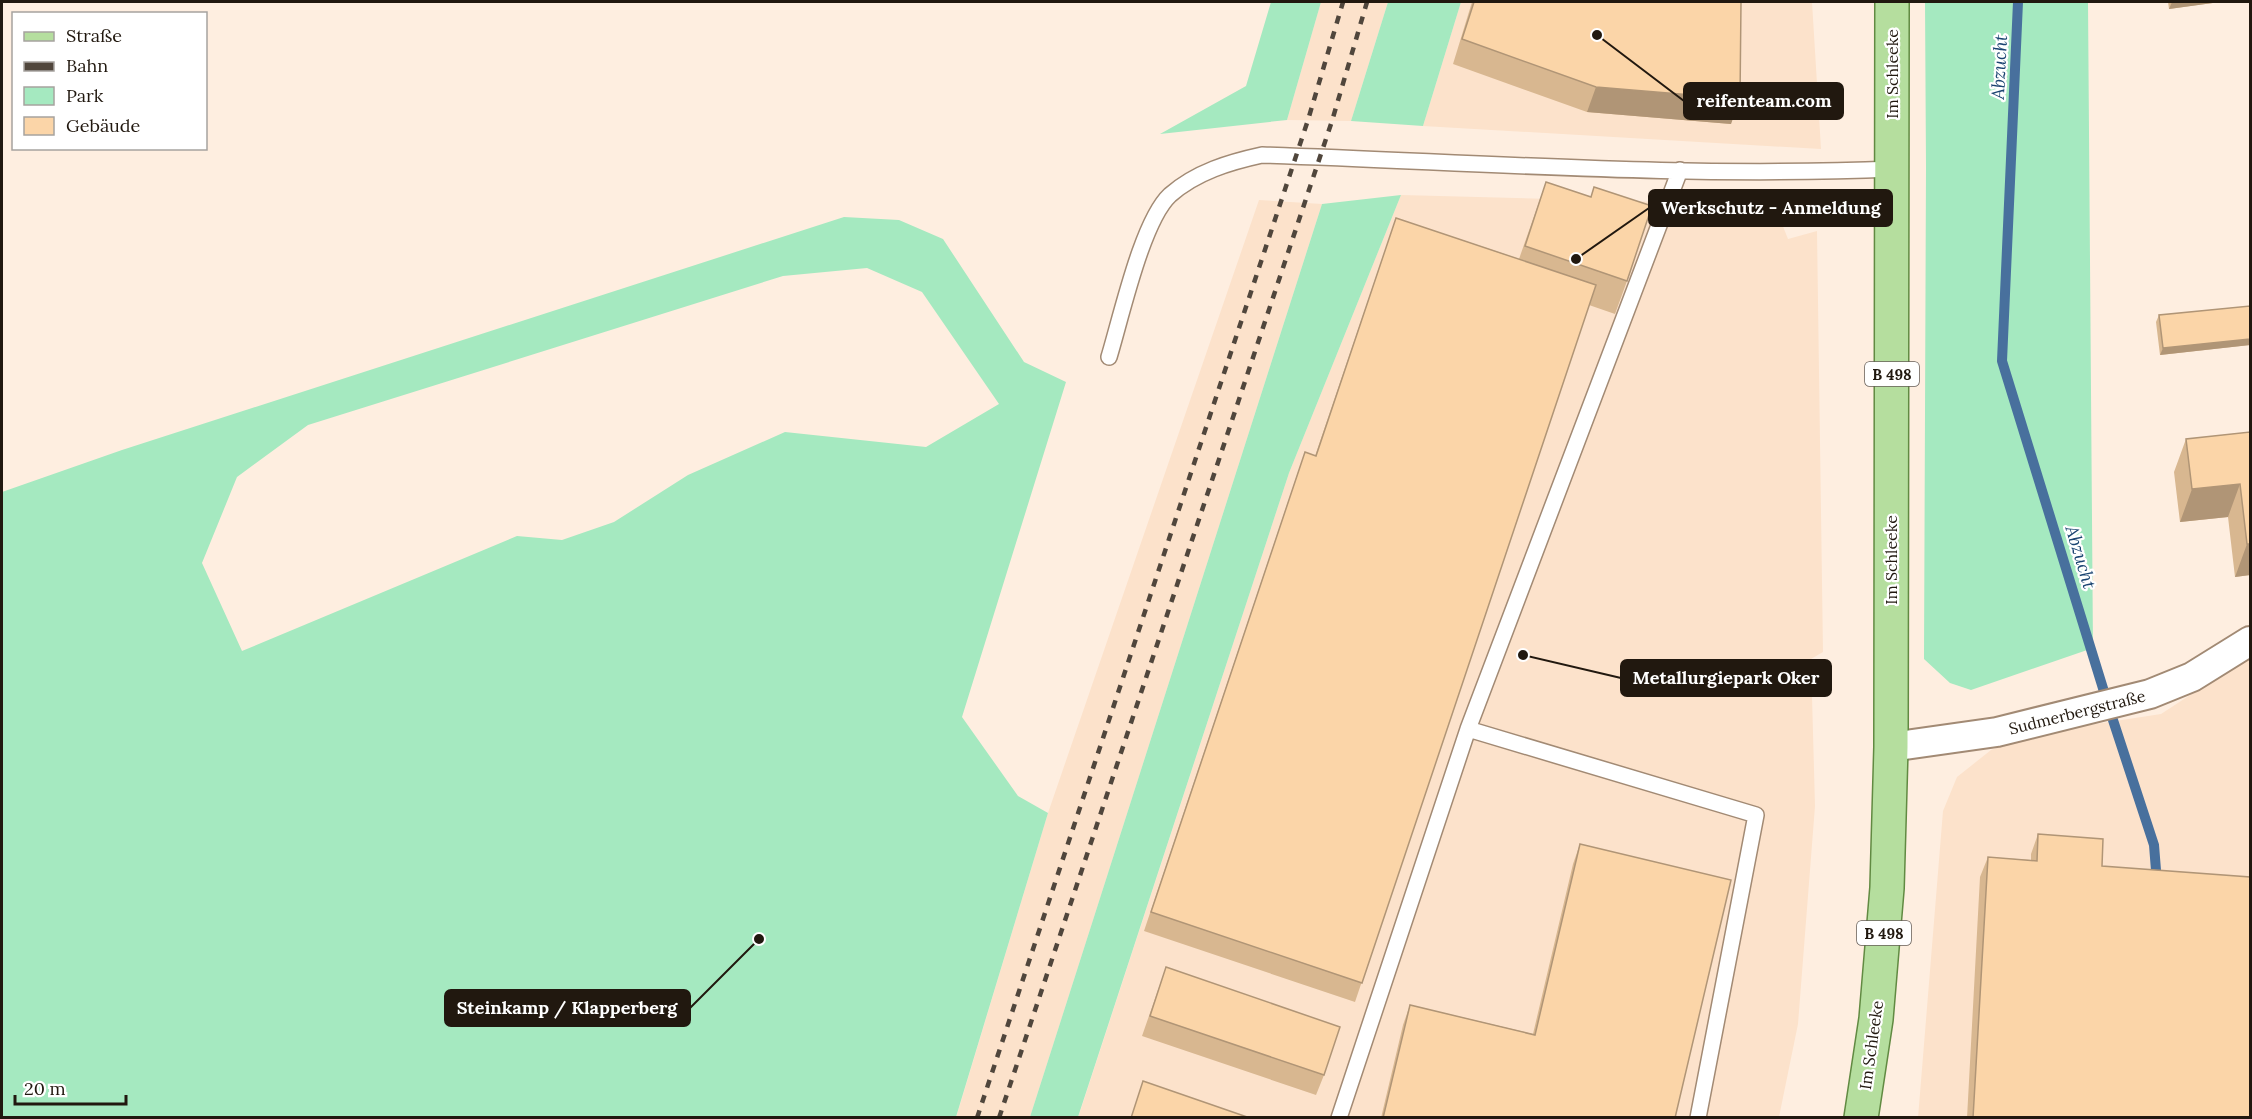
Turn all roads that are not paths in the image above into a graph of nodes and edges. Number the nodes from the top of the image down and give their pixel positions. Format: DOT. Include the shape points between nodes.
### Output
graph roads {
  1 [pos="1892,2"];
  2 [pos="1893,169"];
  3 [pos="1680,170"];
  4 [pos="1109,357"];
  5 [pos="2250,641"];
  6 [pos="1468,729"];
  7 [pos="1891,747"];
  8 [pos="1339,1118"];
  9 [pos="1698,1118"];
  10 [pos="1861,1118"];
  1 -- 2 [label="main road, Im Schleeke / B 498"];
  2 -- 3 [label="lane"];
  2 -- 7 [label="main road, Im Schleeke / B 498"];
  3 -- 4 [label="lane" via="1262,154 1230,162 1198,176 1169,196 1147,231"];
  3 -- 6 [label="lane"];
  5 -- 7 [label="street, Sudmerbergstraße" via="2192,677 2150,694 1997,732"];
  6 -- 8 [label="lane"];
  6 -- 9 [label="lane" via="1756,815"];
  7 -- 10 [label="main road, Im Schleeke / B 498" via="1887,888 1876,1019"];
}
